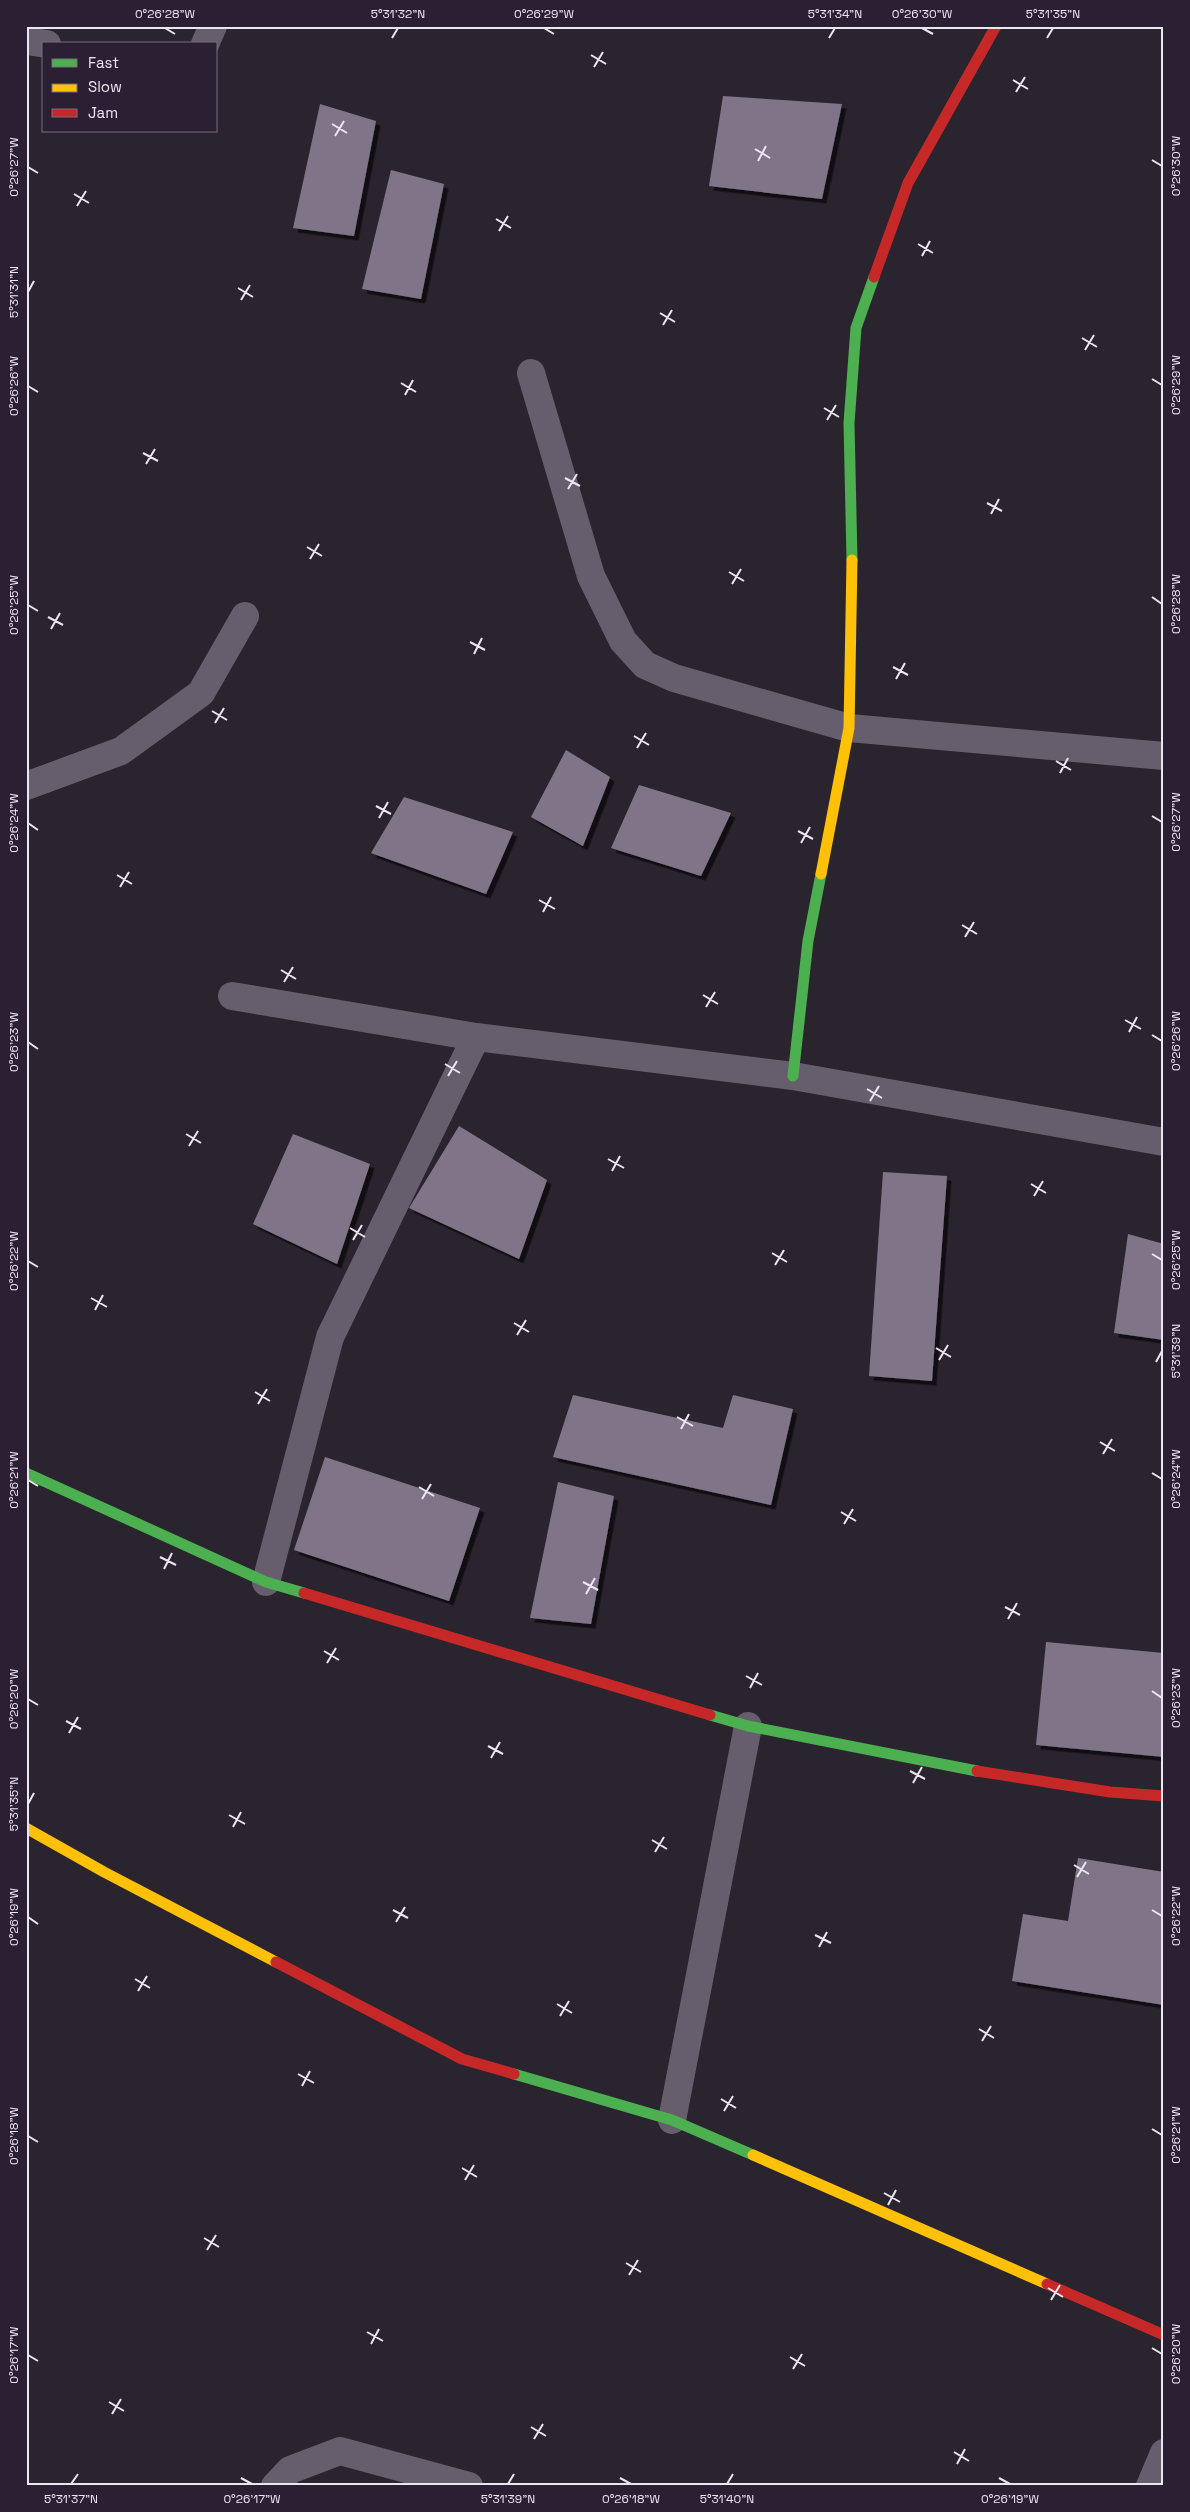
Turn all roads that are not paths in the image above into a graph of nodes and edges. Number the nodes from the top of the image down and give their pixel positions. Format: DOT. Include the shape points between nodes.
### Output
graph roads {
  1 [pos="213,26"];
  2 [pos="996,26"];
  3 [pos="26,40"];
  4 [pos="206,42"];
  5 [pos="42,43"];
  6 [pos="532,373"];
  7 [pos="245,616"];
  8 [pos="849,728"];
  9 [pos="1164,756"];
  10 [pos="26,786"];
  11 [pos="232,996"];
  12 [pos="476,1037"];
  13 [pos="793,1076"];
  14 [pos="1164,1142"];
  15 [pos="26,1474"];
  16 [pos="266,1582"];
  17 [pos="748,1726"];
  18 [pos="1164,1796"];
  19 [pos="26,1828"];
  20 [pos="672,2120"];
  21 [pos="1164,2335"];
  22 [pos="1164,2453"];
  23 [pos="275,2486"];
  24 [pos="469,2486"];
  25 [pos="1150,2486"];
  1 -- 4 [label="street"];
  2 -- 8 [label="street" via="908,183 856,328 849,423 853,600"];
  3 -- 5 [label="street"];
  6 -- 8 [label="street" via="592,576 623,640 645,665 674,678"];
  7 -- 10 [label="street" via="201,693 121,751"];
  8 -- 9 [label="street"];
  8 -- 13 [label="street" via="808,941"];
  11 -- 12 [label="street"];
  12 -- 13 [label="street"];
  12 -- 16 [label="street" via="330,1337"];
  13 -- 14 [label="street"];
  15 -- 16 [label="street"];
  16 -- 17 [label="street"];
  17 -- 18 [label="street" via="944,1766 1110,1792"];
  17 -- 20 [label="street"];
  19 -- 20 [label="street" via="462,2059"];
  20 -- 21 [label="street"];
  22 -- 25 [label="street"];
  23 -- 24 [label="street" via="290,2470 340,2451"];
}
